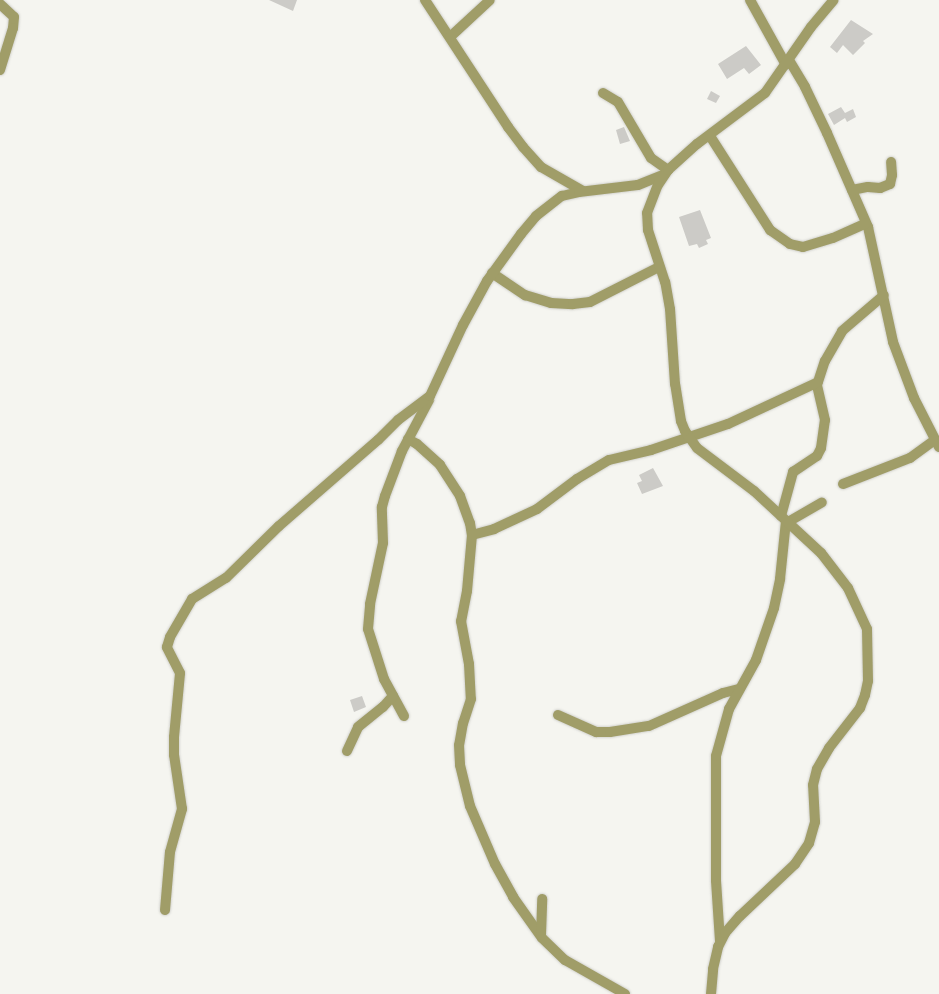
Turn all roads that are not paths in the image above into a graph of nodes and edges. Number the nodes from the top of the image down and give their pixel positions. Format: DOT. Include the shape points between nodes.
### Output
graph roads {
  1 [pos="425,0"];
  2 [pos="490,0"];
  3 [pos="750,0"];
  4 [pos="834,0"];
  5 [pos="0,4"];
  6 [pos="450,37"];
  7 [pos="787,63"];
  8 [pos="0,70"];
  9 [pos="603,93"];
  10 [pos="710,136"];
  11 [pos="891,162"];
  12 [pos="667,172"];
  13 [pos="852,190"];
  14 [pos="583,191"];
  15 [pos="866,224"];
  16 [pos="659,267"];
  17 [pos="492,273"];
  18 [pos="884,295"];
  19 [pos="818,382"];
  20 [pos="430,396"];
  21 [pos="690,438"];
  22 [pos="408,439"];
  23 [pos="937,442"];
  24 [pos="843,484"];
  25 [pos="822,502"];
  26 [pos="785,519"];
  27 [pos="472,535"];
  28 [pos="739,688"];
  29 [pos="393,696"];
  30 [pos="558,715"];
  31 [pos="404,716"];
  32 [pos="347,751"];
  33 [pos="542,899"];
  34 [pos="165,910"];
  35 [pos="542,938"];
  36 [pos="720,943"];
  37 [pos="625,994"];
  38 [pos="711,994"];
  1 -- 6 [label="street"];
  2 -- 6 [label="street"];
  3 -- 7 [label="street"];
  4 -- 7 [label="street"];
  5 -- 8 [label="street" via="14,17"];
  6 -- 14 [label="street" via="508,127 541,168"];
  7 -- 10 [label="street" via="765,93"];
  7 -- 13 [label="street" via="809,94"];
  9 -- 12 [label="street" via="618,102 651,158"];
  10 -- 12 [label="street"];
  10 -- 15 [label="street" via="770,230 790,244 804,247"];
  11 -- 13 [label="street" via="890,184"];
  12 -- 14 [label="street" via="638,186"];
  12 -- 16 [label="street" via="647,213 648,230"];
  13 -- 15 [label="street"];
  14 -- 17 [label="street" via="554,201 536,216"];
  15 -- 18 [label="street"];
  16 -- 17 [label="street" via="590,302 573,304 551,303 525,295"];
  16 -- 21 [label="street" via="670,309 679,412"];
  17 -- 20 [label="street"];
  18 -- 19 [label="street" via="842,331 825,361"];
  18 -- 23 [label="street" via="902,370"];
  19 -- 21 [label="street"];
  19 -- 26 [label="street" via="825,420 821,448 816,456 793,472"];
  20 -- 22 [label="street"];
  20 -- 34 [label="street" via="398,420 279,526 226,578 192,599 170,637 167,647 180,673 174,755 182,809 170,852"];
  21 -- 26 [label="street"];
  21 -- 27 [label="street" via="609,460 577,479 537,510"];
  22 -- 27 [label="street" via="430,456 452,481 466,509"];
  22 -- 29 [label="street" via="382,507 383,543 368,629"];
  23 -- 24 [label="street" via="910,458"];
  25 -- 26 [label="street"];
  26 -- 28 [label="street" via="774,608 756,660"];
  26 -- 36 [label="street" via="821,554 857,605 867,629 866,695 817,769 813,785 815,822 805,850 795,864 732,924"];
  27 -- 35 [label="street" via="461,621 471,699 460,738 460,765 470,806 489,850 513,897"];
  28 -- 30 [label="street" via="649,726 610,732 596,732"];
  28 -- 36 [label="street" via="729,709 716,756 716,880"];
  29 -- 31 [label="street"];
  29 -- 32 [label="street" via="358,727"];
  33 -- 35 [label="street"];
  35 -- 37 [label="street" via="565,960"];
  36 -- 38 [label="street" via="713,968"];
}
